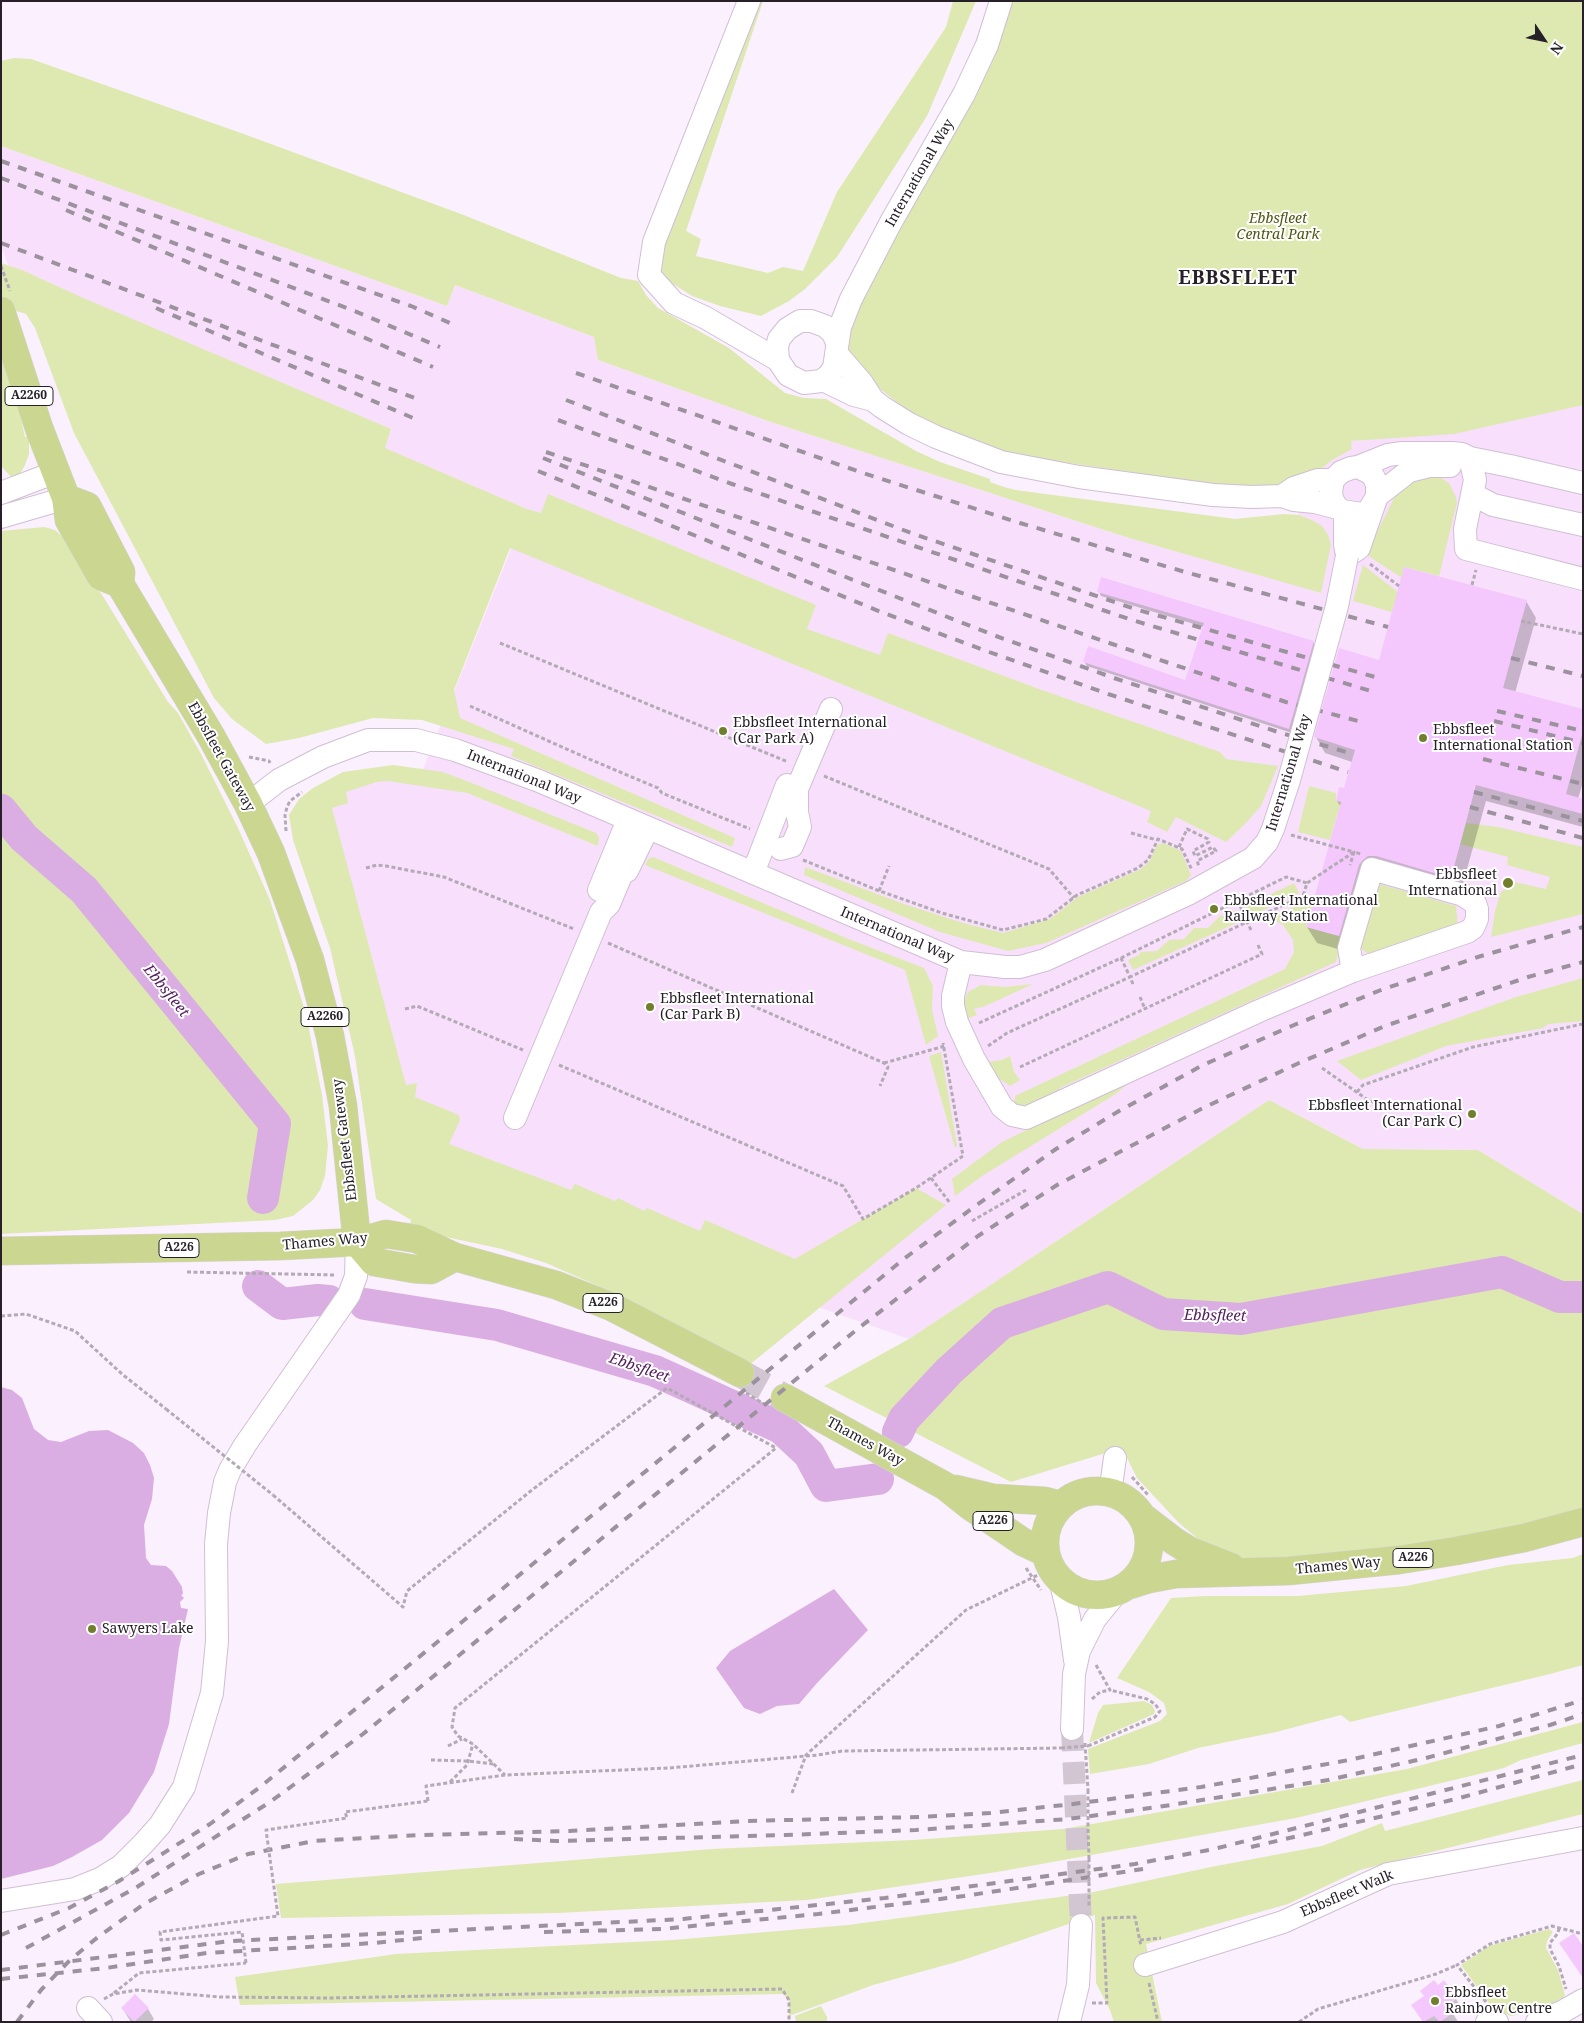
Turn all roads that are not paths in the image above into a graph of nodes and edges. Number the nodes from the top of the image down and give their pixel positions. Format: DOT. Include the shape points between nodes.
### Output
graph roads {
  1 [pos="749,1"];
  2 [pos="1001,1"];
  3 [pos="3,315"];
  4 [pos="837,348"];
  5 [pos="778,360"];
  6 [pos="823,380"];
  7 [pos="873,400"];
  8 [pos="1470,458"];
  9 [pos="1358,467"];
  10 [pos="56,472"];
  11 [pos="1333,480"];
  12 [pos="1583,483"];
  13 [pos="1,493"];
  14 [pos="1472,494"];
  15 [pos="1282,496"];
  16 [pos="66,498"];
  17 [pos="1376,498"];
  18 [pos="1341,510"];
  19 [pos="1,518"];
  20 [pos="1583,525"];
  21 [pos="1358,559"];
  22 [pos="1583,579"];
  23 [pos="830,708"];
  24 [pos="248,804"];
  25 [pos="638,824"];
  26 [pos="761,876"];
  27 [pos="601,912"];
  28 [pos="961,962"];
  29 [pos="1353,971"];
  30 [pos="515,1118"];
  31 [pos="357,1242"];
  32 [pos="1,1251"];
  33 [pos="739,1381"];
  34 [pos="778,1403"];
  35 [pos="1115,1458"];
  36 [pos="945,1486"];
  37 [pos="1110,1493"];
  38 [pos="1060,1506"];
  39 [pos="1144,1518"];
  40 [pos="1583,1522"];
  41 [pos="1043,1572"];
  42 [pos="1240,1572"];
  43 [pos="1124,1588"];
  44 [pos="1083,1663"];
  45 [pos="1066,1738"];
  46 [pos="1583,1838"];
  47 [pos="1,1901"];
  48 [pos="1085,1918"];
  49 [pos="1145,1965"];
  50 [pos="1575,1996"];
  51 [pos="1069,2022"];
  52 [pos="1537,2022"];
  1 -- 5 [label="street" via="654,242 649,275 674,303"];
  2 -- 4 [label="street, International Way" via="972,80 861,277 843,318"];
  3 -- 10 [label="main road, A2260"];
  4 -- 5 [label="street" via="825,326 810,320 800,321 781,336 777,347"];
  4 -- 6 [label="street, International Way" via="834,368"];
  4 -- 7 [label="street"];
  5 -- 6 [label="street" via="785,373 796,381 811,383"];
  6 -- 7 [label="street"];
  7 -- 15 [label="street" via="936,437 985,457 1018,466 1213,495"];
  8 -- 9 [label="street" via="1452,453 1402,453"];
  8 -- 12 [label="street"];
  8 -- 14 [label="street" via="1475,480"];
  8 -- 17 [label="street" via="1454,466 1429,466 1409,471"];
  9 -- 11 [label="street" via="1341,472"];
  9 -- 17 [label="street" via="1374,476"];
  10 -- 13 [label="street"];
  10 -- 16 [label="main road, A2260"];
  11 -- 15 [label="street" via="1318,480"];
  11 -- 18 [label="street, International Way" via="1331,495"];
  14 -- 20 [label="street" via="1493,505"];
  14 -- 22 [label="street" via="1465,529 1466,549"];
  15 -- 18 [label="street"];
  16 -- 19 [label="street"];
  16 -- 24 [label="main road, Ebbsfleet Gateway / A2260" via="70,520 101,576 120,584"];
  17 -- 18 [label="street" via="1369,510 1362,514"];
  17 -- 21 [label="street, International Way"];
  18 -- 21 [label="street, International Way" via="1345,544"];
  21 -- 28 [label="street, International Way, bridge" via="1337,606 1273,829 1253,858 1216,880 1045,960 1020,967"];
  23 -- 26 [label="street"];
  24 -- 25 [label="street, International Way" via="279,780 323,757 368,740 416,740 455,750 539,781"];
  24 -- 31 [label="main road, Ebbsfleet Gateway / A2260" via="271,853 310,960 330,1036 343,1106"];
  25 -- 26 [label="street, International Way"];
  25 -- 27 [label="street" via="627,870 622,872"];
  25 -- 27 [label="street" via="596,898"];
  26 -- 28 [label="street, International Way"];
  27 -- 30 [label="street"];
  28 -- 29 [label="street" via="953,996 957,1022 1002,1107 1012,1115 1026,1118"];
  29 -- 29 [label="street" via="1349,948 1372,869 1463,895 1475,903 1477,919 1467,932"];
  31 -- 32 [label="main road, Thames Way / A226"];
  31 -- 33 [label="main road, A226" via="374,1262 431,1270 455,1257 556,1285 636,1318"];
  31 -- 47 [label="street" via="356,1276 347,1298 245,1445 225,1482 216,1544 217,1641 212,1693 184,1786 160,1825 121,1866 76,1889"];
  34 -- 36 [label="main road, Thames Way / A226"];
  35 -- 37 [label="street"];
  36 -- 38 [label="main road, Thames Way / A226" via="994,1498"];
  36 -- 41 [label="main road, Thames Way / A226" via="1023,1542 1038,1549"];
  37 -- 38 [label="main road" via="1074,1495"];
  37 -- 39 [label="main road" via="1131,1504"];
  38 -- 41 [label="main road" via="1048,1521"];
  39 -- 42 [label="main road, Thames Way / A226" via="1190,1552"];
  39 -- 43 [label="main road" via="1149,1552 1144,1566"];
  40 -- 42 [label="main road, Thames Way / A226" via="1456,1552 1313,1569"];
  41 -- 43 [label="main road" via="1084,1593 1106,1594"];
  41 -- 44 [label="street" via="1069,1617"];
  42 -- 43 [label="main road, Thames Way / A226" via="1176,1574"];
  43 -- 44 [label="street" via="1095,1619 1082,1644"];
  44 -- 45 [label="street"];
  46 -- 49 [label="street, Ebbsfleet Walk" via="1388,1874 1283,1922"];
  48 -- 51 [label="street" via="1078,1985"];
  50 -- 52 [label="street" via="1562,2012"];
}
